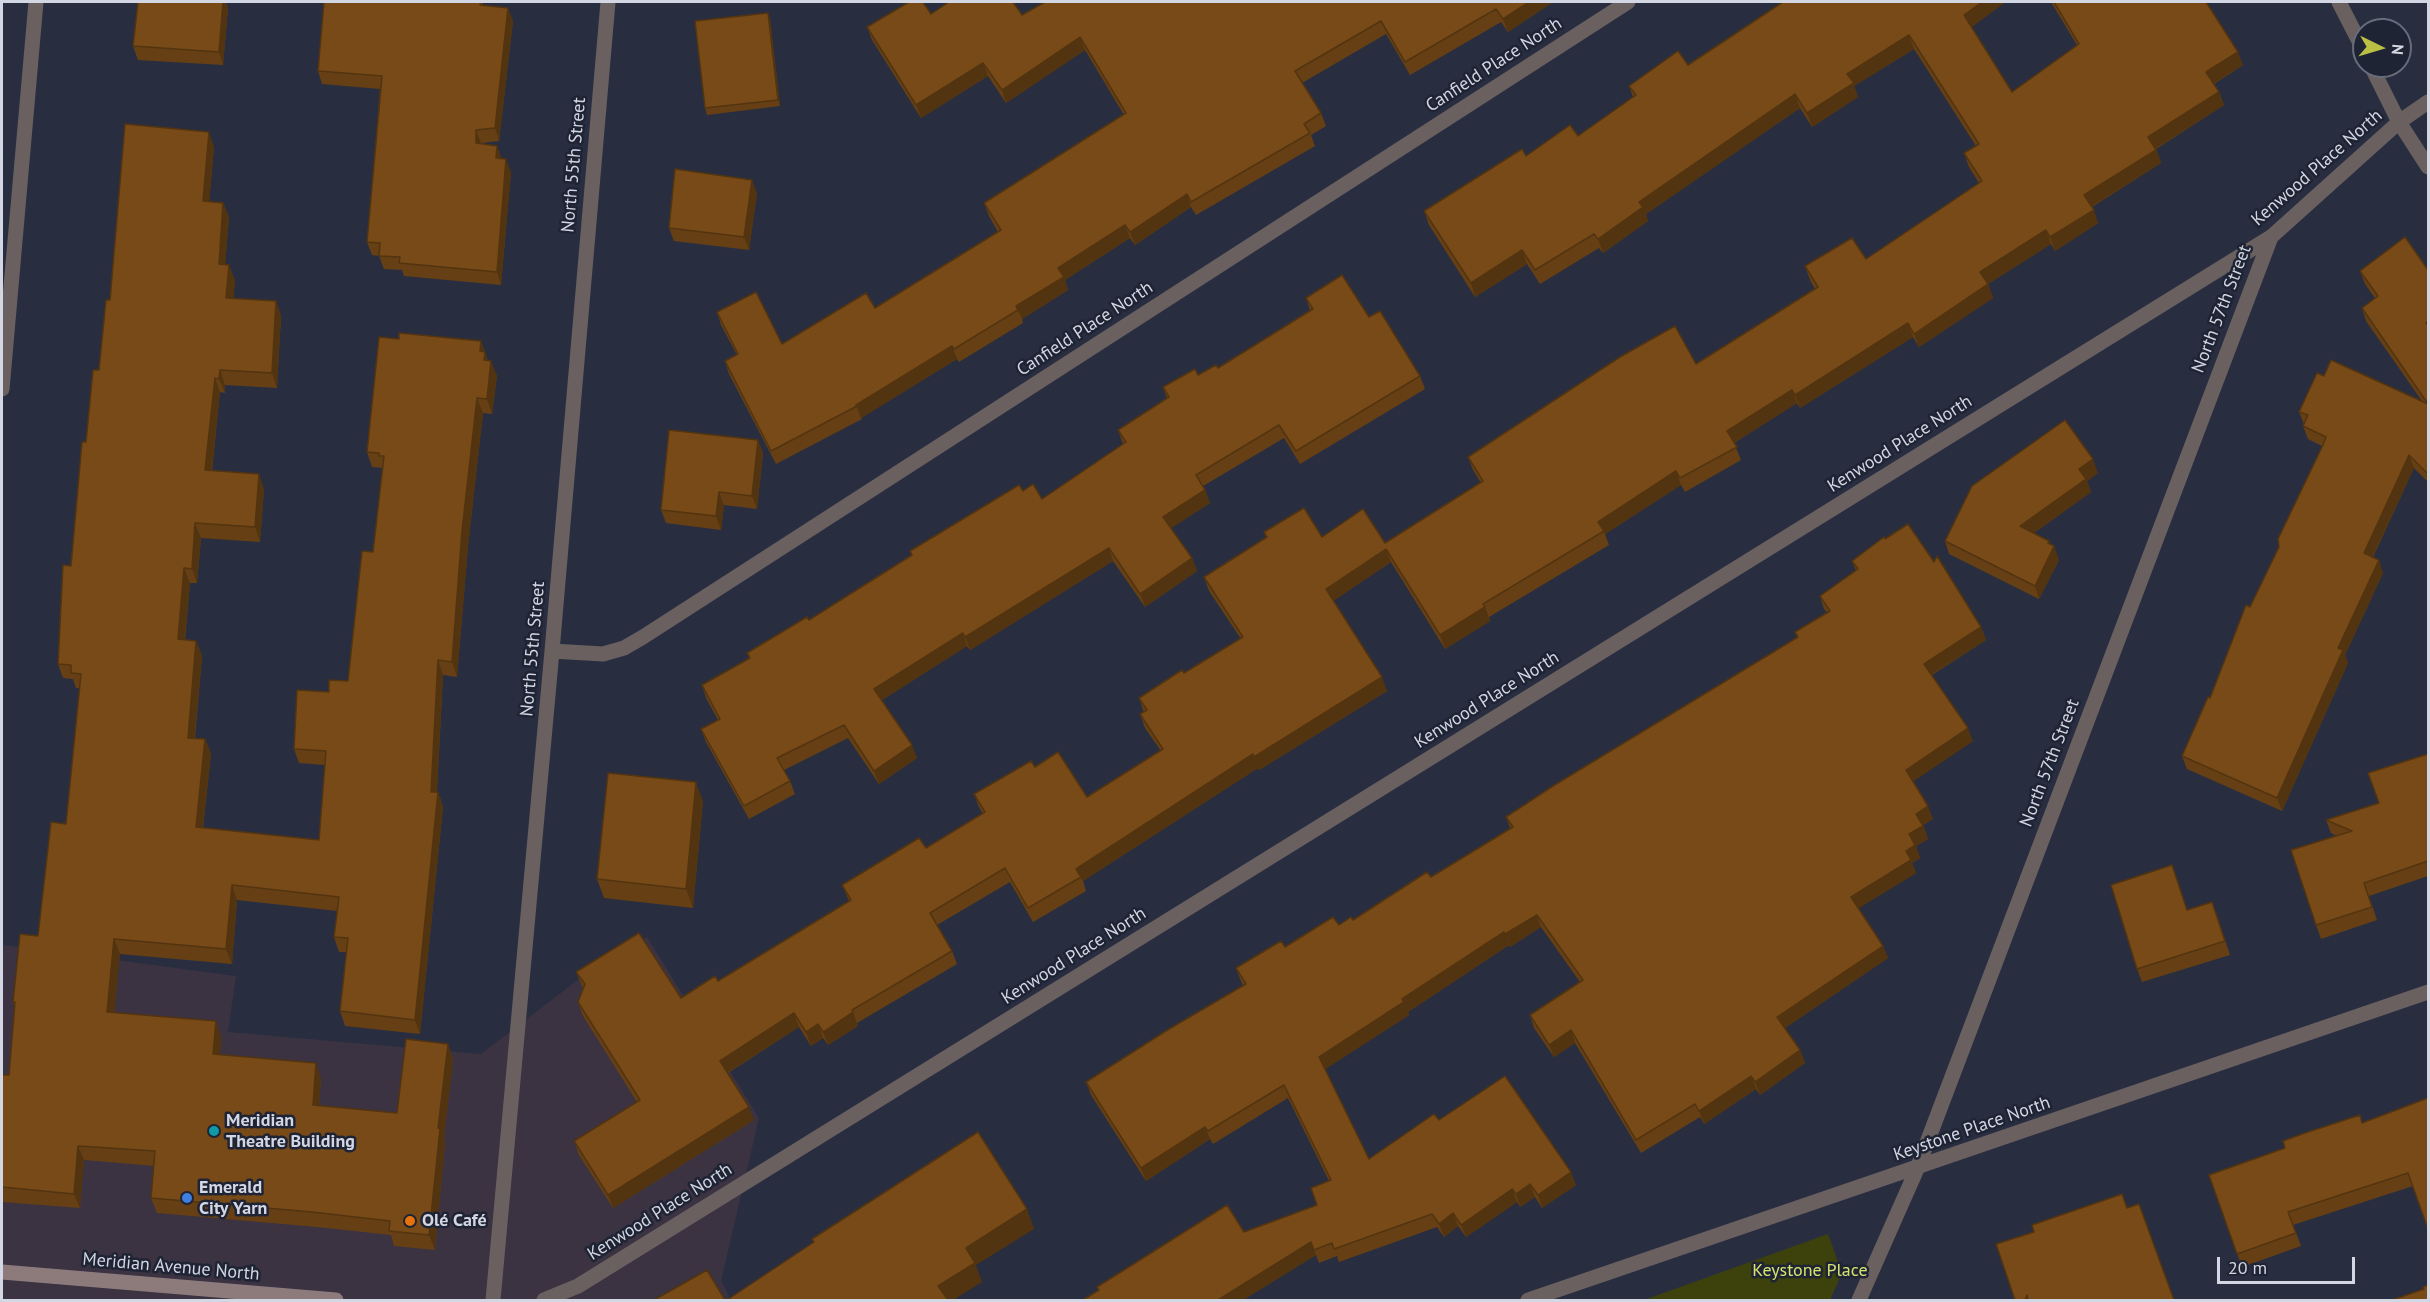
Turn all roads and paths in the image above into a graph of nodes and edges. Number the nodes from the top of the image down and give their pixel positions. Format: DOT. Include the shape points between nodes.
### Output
graph roads {
  1 [pos="36,2"];
  2 [pos="608,2"];
  3 [pos="1628,2"];
  4 [pos="2339,2"];
  5 [pos="2352,27"];
  6 [pos="2377,78"];
  7 [pos="2428,102"];
  8 [pos="2399,122"];
  9 [pos="2428,167"];
  10 [pos="2271,237"];
  11 [pos="2,389"];
  12 [pos="552,651"];
  13 [pos="2428,992"];
  14 [pos="1917,1169"];
  15 [pos="2,1272"];
  16 [pos="336,1300"];
  17 [pos="493,1300"];
  18 [pos="544,1300"];
  19 [pos="1535,1300"];
  20 [pos="1859,1300"];
  1 -- 11 [label="street"];
  2 -- 12 [label="street, North 55th Street"];
  3 -- 12 [label="street, Canfield Place North" via="643,637 603,654"];
  4 -- 5 [label="street"];
  6 -- 8 [label="street"];
  7 -- 8 [label="street, Kenwood Place North"];
  8 -- 9 [label="street"];
  8 -- 10 [label="street, Kenwood Place North"];
  10 -- 14 [label="street, North 57th Street"];
  10 -- 18 [label="street, Kenwood Place North" via="578,1286"];
  12 -- 17 [label="street, North 55th Street"];
  13 -- 14 [label="street, Keystone Place North"];
  14 -- 19 [label="street, Keystone Place North"];
  14 -- 20 [label="street, North 57th Street"];
  15 -- 16 [label="street, Meridian Avenue North"];
}
